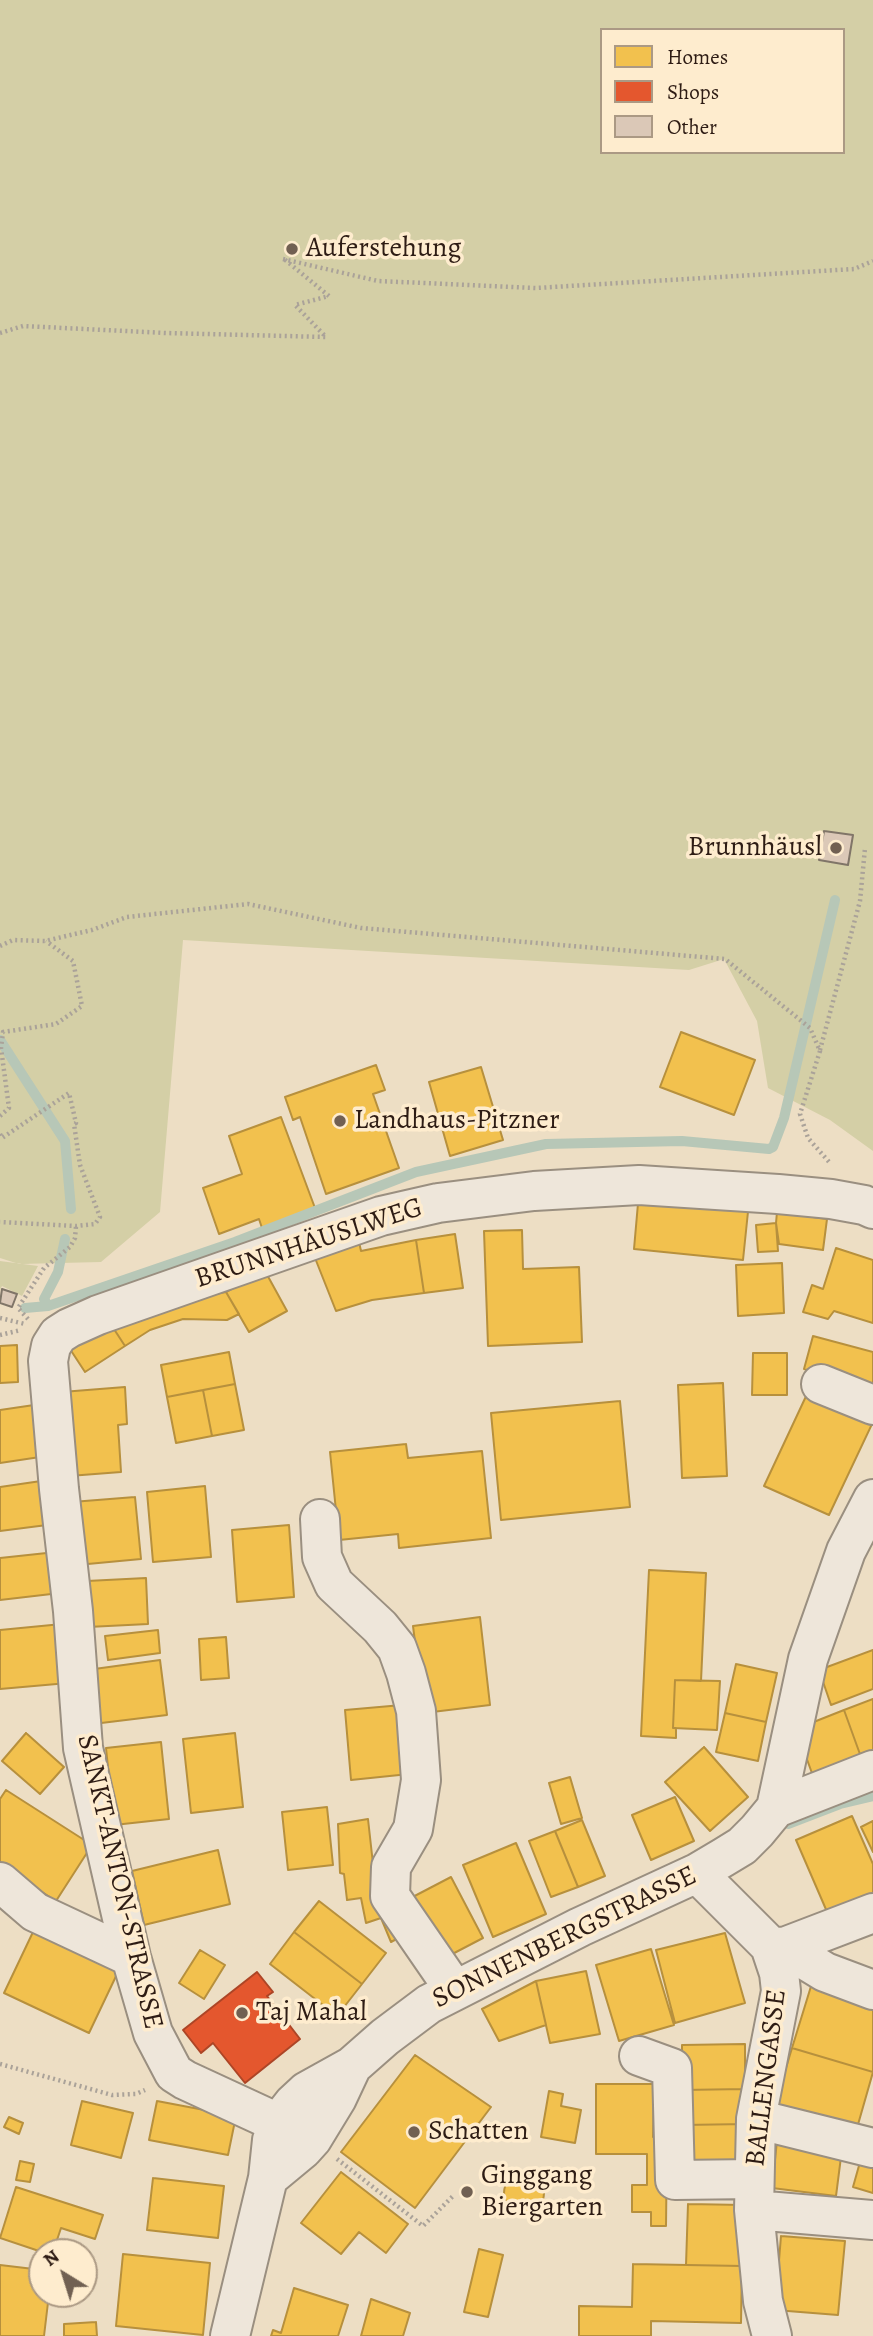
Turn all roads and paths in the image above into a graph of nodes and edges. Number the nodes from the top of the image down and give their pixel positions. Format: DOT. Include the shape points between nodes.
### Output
graph roads {
  1 [pos="873,261"];
  2 [pos="0,333"];
  3 [pos="865,848"];
  4 [pos="45,941"];
  5 [pos="0,946"];
  6 [pos="2,1048"];
  7 [pos="820,1051"];
  8 [pos="0,1116"];
  9 [pos="0,1135"];
  10 [pos="869,1207"];
  11 [pos="0,1222"];
  12 [pos="76,1226"];
  13 [pos="29,1330"];
  14 [pos="821,1384"];
  15 [pos="873,1405"];
  16 [pos="873,1499"];
  17 [pos="320,1519"];
  18 [pos="873,1770"];
  19 [pos="776,1808"];
  20 [pos="697,1873"];
  21 [pos="0,1882"];
  22 [pos="873,1913"];
  23 [pos="777,1947"];
  24 [pos="131,1957"];
  25 [pos="454,1989"];
  26 [pos="873,1990"];
  27 [pos="639,2056"];
  28 [pos="0,2064"];
  29 [pos="352,2066"];
  30 [pos="174,2073"];
  31 [pos="756,2119"];
  32 [pos="278,2123"];
  33 [pos="312,2139"];
  34 [pos="873,2148"];
  35 [pos="268,2178"];
  36 [pos="454,2194"];
  37 [pos="754,2195"];
  38 [pos="873,2220"];
  39 [pos="230,2336"];
  40 [pos="772,2336"];
  1 -- 2 [label="path" via="854,269 536,288 378,281 283,259 329,296 295,305 326,337 23,326"];
  3 -- 7 [label="path" via="860,901"];
  4 -- 5 [label="path" via="13,940"];
  4 -- 6 [label="path" via="73,961 82,1006 57,1024 3,1032"];
  4 -- 7 [label="path" via="127,917 247,904 360,928 724,959 810,1028"];
  6 -- 8 [label="path" via="9,1108"];
  7 -- 10 [label="path" via="800,1114 808,1138"];
  9 -- 12 [label="path" via="2,1138 69,1093 80,1165 100,1217 95,1224"];
  10 -- 13 [label="street, BRUNNHÄUSLWEG" via="778,1194 639,1185 534,1191 416,1206 97,1315 58,1335"];
  11 -- 12 [label="path"];
  12 -- 13 [label="path" via="70,1247 44,1268 18,1308"];
  13 -- 24 [label="street, SANKT-ANTON-STRASSE" via="48,1361 83,1748"];
  14 -- 15 [label="street"];
  16 -- 19 [label="street" via="846,1551 808,1660"];
  17 -- 25 [label="street" via="322,1558 334,1584 397,1648 406,1673 416,1711 421,1780 413,1829 391,1867 390,1896"];
  18 -- 19 [label="street"];
  19 -- 20 [label="street, SONNENBERGSTRASSE" via="742,1846"];
  20 -- 23 [label="street"];
  20 -- 25 [label="street, SONNENBERGSTRASSE"];
  21 -- 24 [label="street" via="34,1913"];
  22 -- 23 [label="street"];
  23 -- 26 [label="street"];
  23 -- 31 [label="street, BALLENGASSE" via="781,1991"];
  24 -- 30 [label="street, SANKT-ANTON-STRASSE" via="153,2033"];
  25 -- 29 [label="street, SONNENBERGSTRASSE" via="410,2017"];
  27 -- 37 [label="street" via="672,2068 675,2180"];
  28 -- 30 [label="path" via="112,2095 136,2094"];
  29 -- 32 [label="street, SONNENBERGSTRASSE" via="307,2091"];
  29 -- 33 [label="street, SONNENBERGSTRASSE"];
  30 -- 32 [label="street"];
  31 -- 34 [label="street"];
  31 -- 37 [label="street, BALLENGASSE"];
  32 -- 35 [label="street, SONNENBERGSTRASSE"];
  33 -- 35 [label="street, SONNENBERGSTRASSE"];
  33 -- 36 [label="path" via="423,2225"];
  35 -- 39 [label="street, SONNENBERGSTRASSE"];
  37 -- 38 [label="street"];
  37 -- 40 [label="street, BALLENGASSE" via="763,2301"];
}
